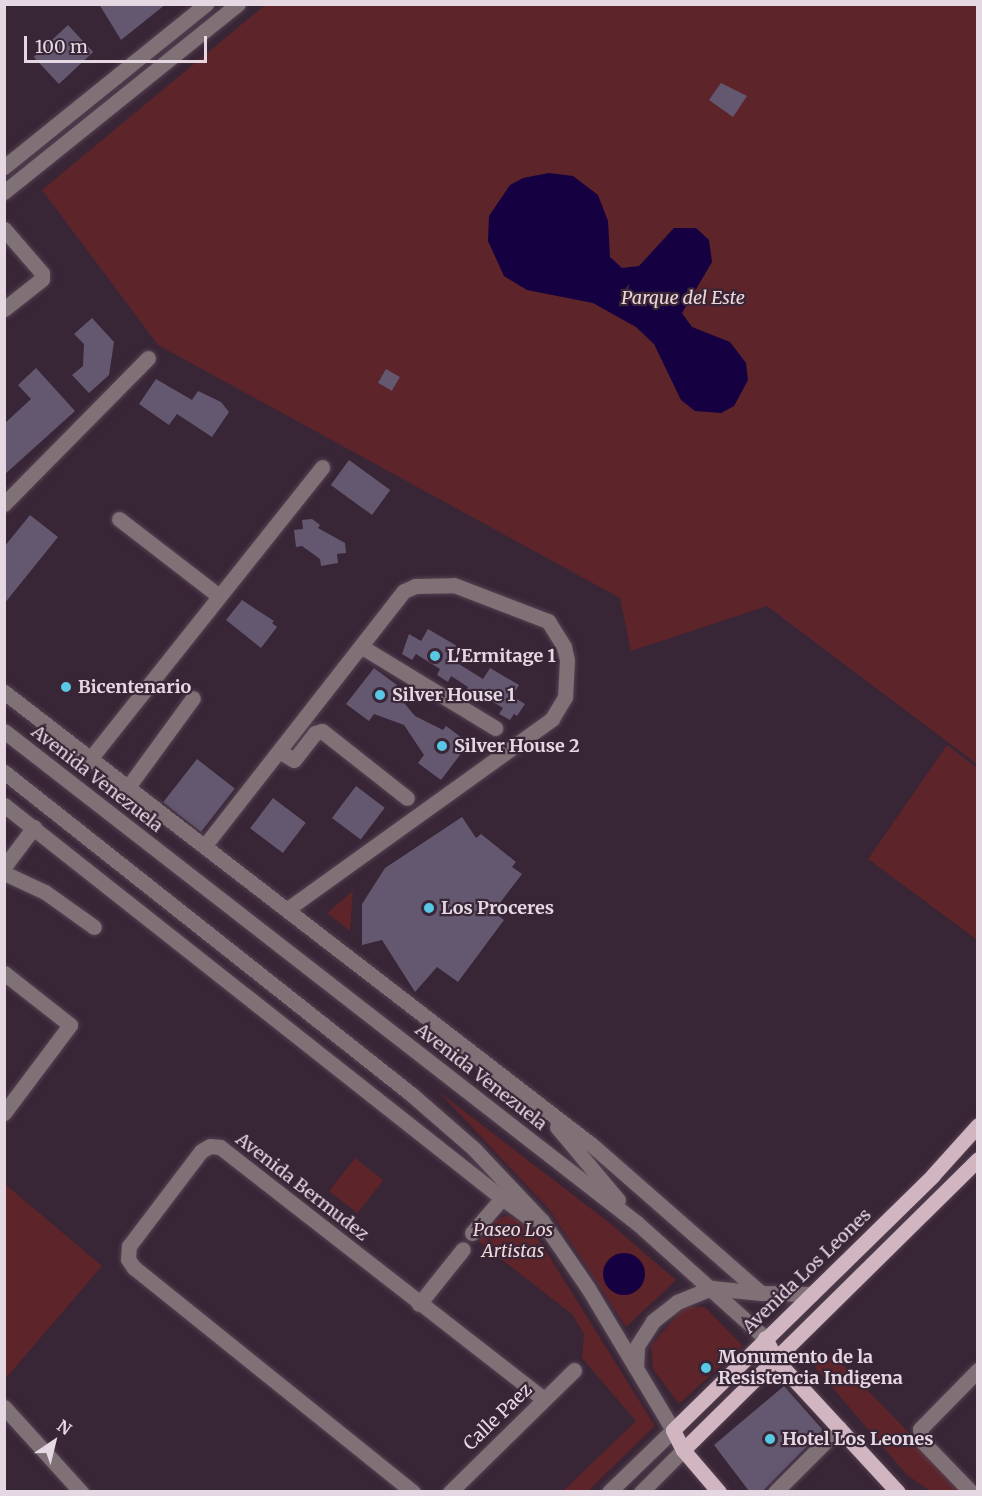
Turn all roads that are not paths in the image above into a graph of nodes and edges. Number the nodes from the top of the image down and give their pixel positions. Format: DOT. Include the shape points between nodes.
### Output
graph roads {
  1 [pos="206,4"];
  2 [pos="238,4"];
  3 [pos="4,167"];
  4 [pos="4,192"];
  5 [pos="4,229"];
  6 [pos="4,309"];
  7 [pos="148,358"];
  8 [pos="322,467"];
  9 [pos="4,504"];
  10 [pos="119,519"];
  11 [pos="219,596"];
  12 [pos="362,647"];
  13 [pos="4,692"];
  14 [pos="193,698"];
  15 [pos="495,728"];
  16 [pos="4,731"];
  17 [pos="279,751"];
  18 [pos="90,759"];
  19 [pos="4,772"];
  20 [pos="128,787"];
  21 [pos="407,798"];
  22 [pos="4,805"];
  23 [pos="34,827"];
  24 [pos="206,844"];
  25 [pos="4,867"];
  26 [pos="4,873"];
  27 [pos="288,909"];
  28 [pos="94,927"];
  29 [pos="4,973"];
  30 [pos="539,1105"];
  31 [pos="4,1113"];
  32 [pos="978,1125"];
  33 [pos="978,1159"];
  34 [pos="502,1198"];
  35 [pos="542,1221"];
  36 [pos="637,1223"];
  37 [pos="472,1233"];
  38 [pos="463,1249"];
  39 [pos="712,1288"];
  40 [pos="761,1293"];
  41 [pos="812,1294"];
  42 [pos="419,1304"];
  43 [pos="765,1338"];
  44 [pos="777,1361"];
  45 [pos="636,1368"];
  46 [pos="574,1370"];
  47 [pos="978,1370"];
  48 [pos="544,1399"];
  49 [pos="4,1407"];
  50 [pos="839,1428"];
  51 [pos="673,1430"];
  52 [pos="683,1450"];
  53 [pos="884,1484"];
  54 [pos="81,1491"];
  55 [pos="413,1491"];
  56 [pos="450,1491"];
  57 [pos="609,1491"];
  58 [pos="640,1491"];
  59 [pos="718,1491"];
  60 [pos="775,1491"];
  61 [pos="898,1491"];
  62 [pos="971,1491"];
  1 -- 3 [label="street"];
  2 -- 4 [label="street"];
  5 -- 6 [label="street" via="42,273 42,279"];
  7 -- 9 [label="street"];
  8 -- 11 [label="street"];
  10 -- 11 [label="street"];
  11 -- 18 [label="street"];
  12 -- 15 [label="street"];
  12 -- 17 [label="street"];
  12 -- 27 [label="street" via="404,591 415,586 454,585 548,621 567,660 565,697 552,719"];
  13 -- 18 [label="street, Avenida Venezuela"];
  14 -- 20 [label="street"];
  16 -- 36 [label="street, Avenida Venezuela"];
  17 -- 21 [label="street" via="294,760 315,733 322,731"];
  17 -- 24 [label="street"];
  18 -- 20 [label="street, Avenida Venezuela"];
  19 -- 35 [label="street" via="411,1094 474,1149"];
  20 -- 24 [label="street, Avenida Venezuela"];
  22 -- 23 [label="street"];
  23 -- 25 [label="street"];
  23 -- 34 [label="street"];
  24 -- 27 [label="street, Avenida Venezuela"];
  26 -- 28 [label="street" via="45,892"];
  27 -- 30 [label="street, Avenida Venezuela"];
  29 -- 31 [label="street" via="70,1025"];
  30 -- 36 [label="street"];
  30 -- 40 [label="street, Avenida Venezuela"];
  32 -- 41 [label="main road, Avenida Los Leones"];
  33 -- 44 [label="main road"];
  34 -- 35 [label="street" via="528,1217"];
  34 -- 37 [label="street"];
  35 -- 45 [label="street"];
  36 -- 39 [label="street, Avenida Venezuela"];
  38 -- 42 [label="street"];
  39 -- 40 [label="street"];
  39 -- 43 [label="street, Avenida Venezuela"];
  39 -- 45 [label="street" via="678,1302 654,1321 638,1346"];
  40 -- 41 [label="street"];
  41 -- 43 [label="main road, Avenida Los Leones"];
  42 -- 48 [label="street, Avenida Bermudez"];
  42 -- 55 [label="street, Avenida Bermudez" via="220,1148 210,1146 201,1151 129,1246 128,1259 134,1268"];
  43 -- 44 [label="main road, Avenida Venezuela"];
  43 -- 51 [label="main road, Avenida Los Leones"];
  44 -- 50 [label="main road, Avenida Venezuela"];
  44 -- 52 [label="main road"];
  45 -- 51 [label="street"];
  46 -- 48 [label="street, Calle Paez"];
  47 -- 62 [label="street" via="920,1430 922,1441"];
  48 -- 56 [label="street, Calle Paez"];
  49 -- 54 [label="street"];
  50 -- 53 [label="main road, Avenida Venezuela"];
  50 -- 60 [label="street"];
  51 -- 52 [label="main road"];
  51 -- 57 [label="street, Avenida Los Leones"];
  52 -- 58 [label="street"];
  52 -- 59 [label="main road"];
  53 -- 61 [label="main road, Avenida Venezuela"];
}
